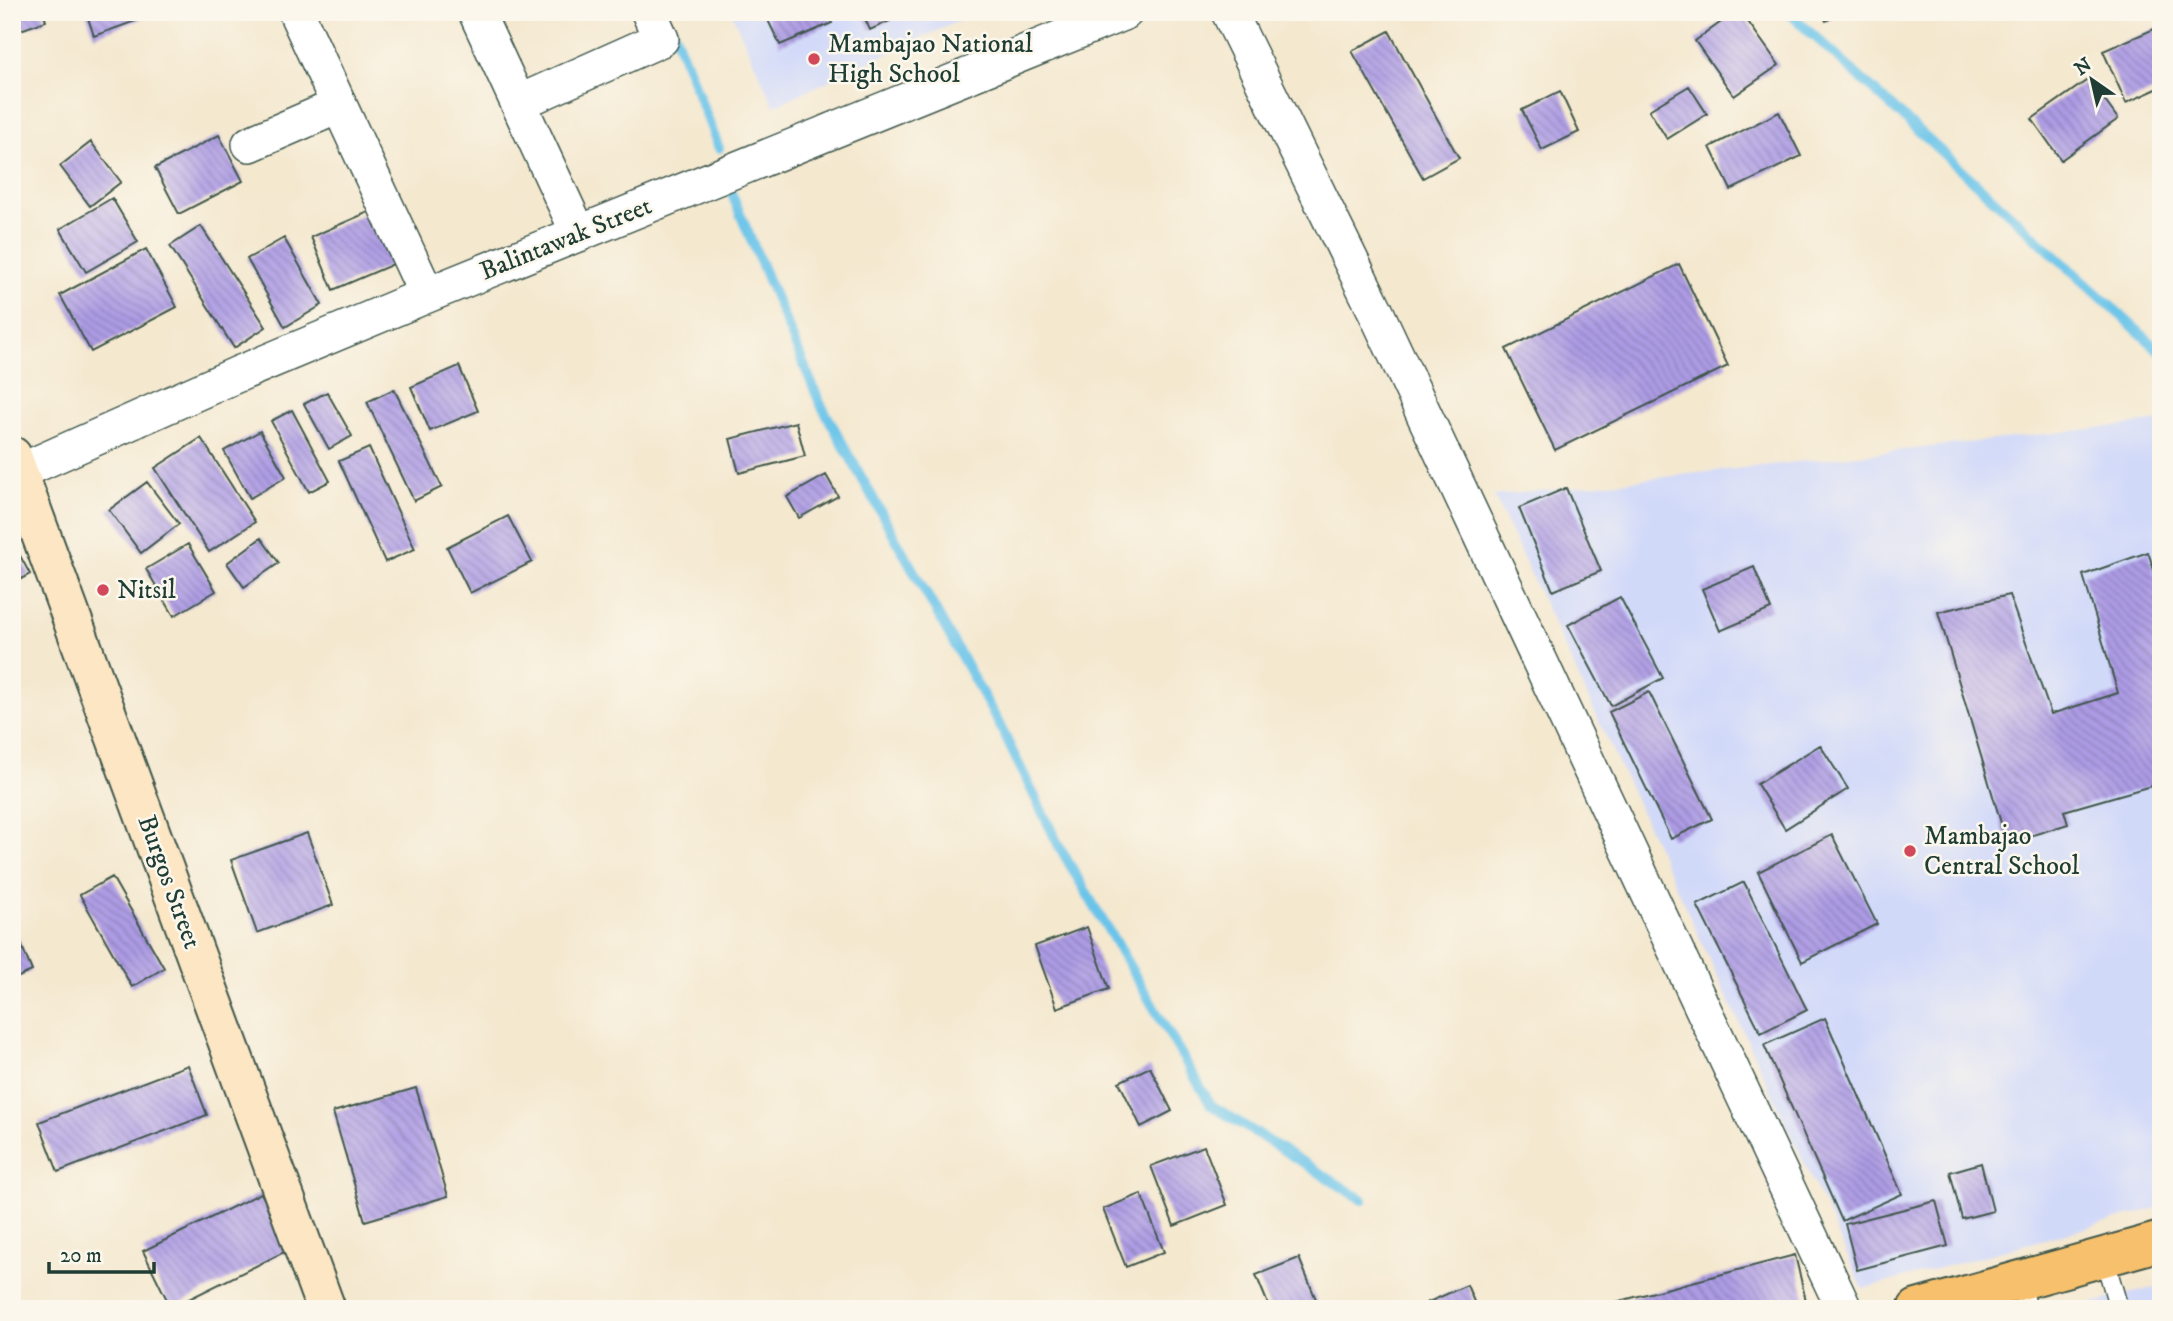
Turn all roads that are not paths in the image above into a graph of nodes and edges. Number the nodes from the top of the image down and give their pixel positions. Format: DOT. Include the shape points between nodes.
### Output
graph roads {
  1 [pos="296,12"];
  2 [pos="476,12"];
  3 [pos="649,12"];
  4 [pos="1125,12"];
  5 [pos="1230,12"];
  6 [pos="518,103"];
  7 [pos="338,106"];
  8 [pos="250,144"];
  9 [pos="579,234"];
  10 [pos="427,295"];
  11 [pos="14,467"];
  12 [pos="2161,1241"];
  13 [pos="2104,1257"];
  14 [pos="2023,1295"];
  15 [pos="326,1309"];
  16 [pos="1844,1309"];
  17 [pos="1917,1309"];
  18 [pos="2119,1309"];
  1 -- 7 [label="street"];
  2 -- 6 [label="street"];
  3 -- 6 [label="street" via="661,39"];
  4 -- 9 [label="street, Balintawak Street"];
  5 -- 16 [label="street" via="1375,310"];
  6 -- 9 [label="street"];
  7 -- 8 [label="street"];
  7 -- 10 [label="street"];
  9 -- 10 [label="street, Balintawak Street"];
  10 -- 11 [label="street, Balintawak Street"];
  11 -- 15 [label="street, Burgos Street"];
  12 -- 13 [label="main road"];
  13 -- 14 [label="main road"];
  13 -- 18 [label="lane"];
  14 -- 17 [label="main road"];
}
